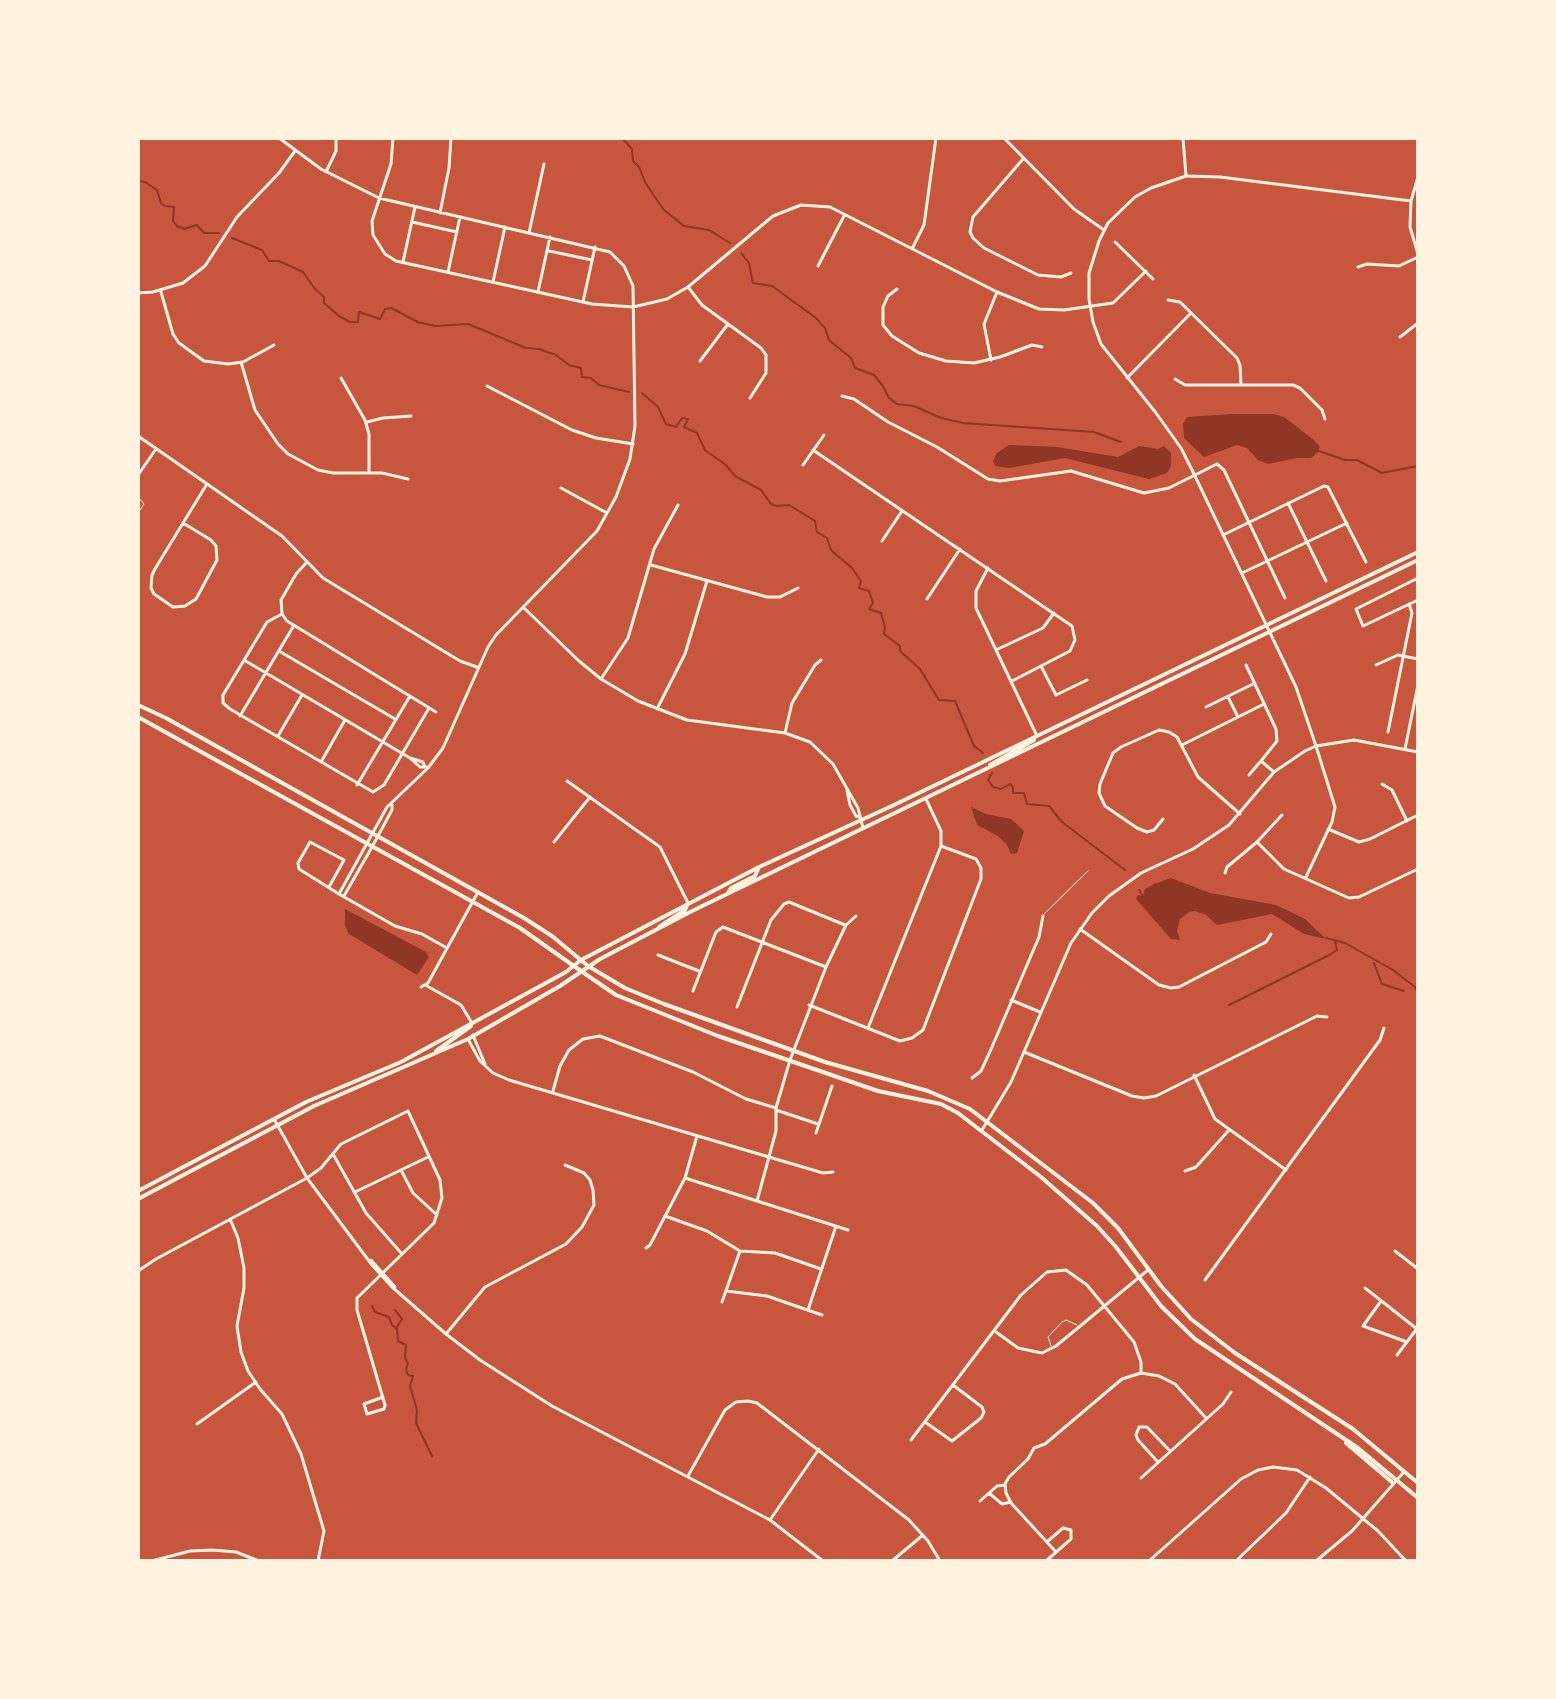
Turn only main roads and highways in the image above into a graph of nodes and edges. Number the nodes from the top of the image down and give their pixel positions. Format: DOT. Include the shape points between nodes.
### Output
graph roads {
  1 [pos="1418,552"];
  2 [pos="1418,560"];
  3 [pos="138,705"];
  4 [pos="138,717"];
  5 [pos="1037,736"];
  6 [pos="982,771"];
  7 [pos="759,867"];
  8 [pos="728,893"];
  9 [pos="688,903"];
  10 [pos="658,929"];
  11 [pos="581,960"];
  12 [pos="574,966"];
  13 [pos="588,966"];
  14 [pos="581,971"];
  15 [pos="472,1023"];
  16 [pos="421,1061"];
  17 [pos="138,1191"];
  18 [pos="138,1199"];
  19 [pos="1418,1483"];
  20 [pos="1418,1498"];
  1 -- 5 [label="main road"];
  2 -- 6 [label="main road"];
  3 -- 11 [label="main road" via="478,892 552,936"];
  4 -- 12 [label="main road" via="539,939"];
  5 -- 6 [label="main road"];
  5 -- 7 [label="main road"];
  6 -- 8 [label="main road"];
  7 -- 8 [label="main road" via="755,876"];
  7 -- 9 [label="main road"];
  8 -- 10 [label="main road"];
  9 -- 10 [label="main road"];
  9 -- 11 [label="main road"];
  10 -- 13 [label="main road"];
  11 -- 12 [label="main road"];
  11 -- 13 [label="main road"];
  12 -- 14 [label="main road"];
  12 -- 15 [label="main road"];
  13 -- 14 [label="main road"];
  13 -- 19 [label="main road" via="651,999 793,1051 928,1091 988,1121 1093,1203 1205,1331 1353,1429"];
  14 -- 16 [label="main road"];
  14 -- 20 [label="main road" via="616,995 718,1036 878,1091 941,1104 982,1130 1097,1226 1161,1306 1195,1339 1339,1435"];
  15 -- 16 [label="main road"];
  15 -- 17 [label="main road"];
  16 -- 18 [label="main road" via="314,1106"];
}
